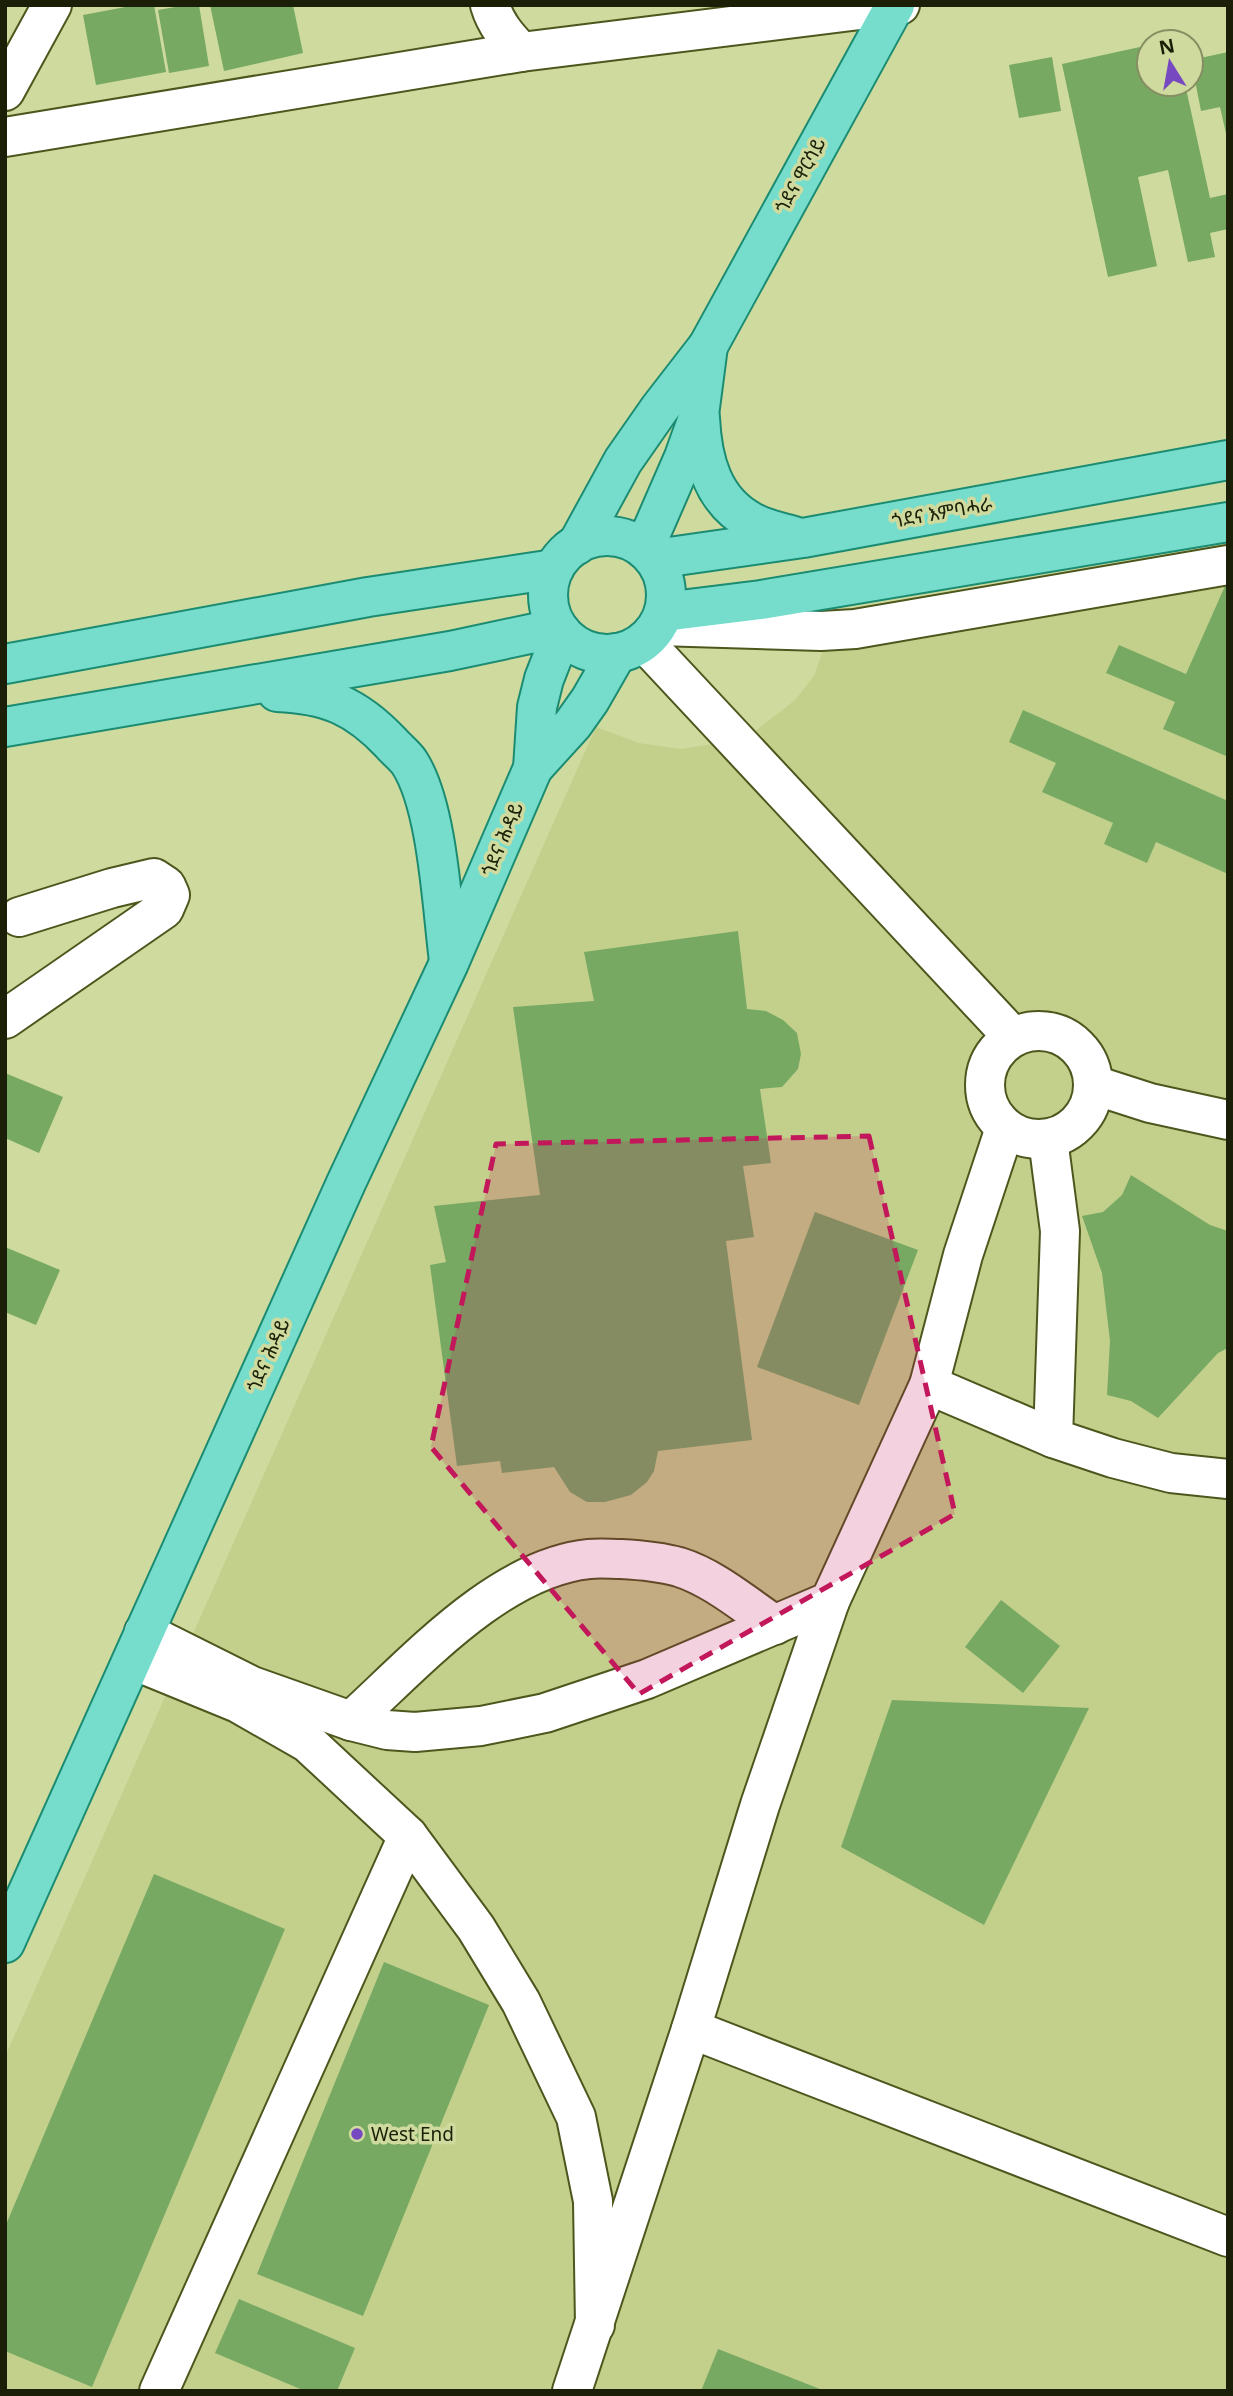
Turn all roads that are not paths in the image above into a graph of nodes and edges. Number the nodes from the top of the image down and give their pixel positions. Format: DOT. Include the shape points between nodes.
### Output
graph roads {
  1 [pos="51,5"];
  2 [pos="489,5"];
  3 [pos="901,5"];
  4 [pos="894,6"];
  5 [pos="521,52"];
  6 [pos="5,92"];
  7 [pos="12,125"];
  8 [pos="708,346"];
  9 [pos="699,415"];
  10 [pos="1228,460"];
  11 [pos="1228,522"];
  12 [pos="803,538"];
  13 [pos="650,554"];
  14 [pos="566,557"];
  15 [pos="1228,565"];
  16 [pos="560,630"];
  17 [pos="646,633"];
  18 [pos="5,664"];
  19 [pos="226,690"];
  20 [pos="5,727"];
  21 [pos="533,768"];
  22 [pos="19,917"];
  23 [pos="449,963"];
  24 [pos="5,1020"];
  25 [pos="1013,1037"];
  26 [pos="1094,1085"];
  27 [pos="1228,1120"];
  28 [pos="1005,1128"];
  29 [pos="1048,1139"];
  30 [pos="929,1385"];
  31 [pos="1053,1438"];
  32 [pos="1228,1479"];
  33 [pos="830,1601"];
  34 [pos="775,1625"];
  35 [pos="138,1646"];
  36 [pos="351,1721"];
  37 [pos="408,1836"];
  38 [pos="5,1943"];
  39 [pos="691,2029"];
  40 [pos="1228,2237"];
  41 [pos="595,2325"];
  42 [pos="159,2391"];
  43 [pos="572,2391"];
  1 -- 6 [label="street"];
  2 -- 5 [label="street" via="504,35"];
  3 -- 4 [label="street"];
  4 -- 5 [label="street"];
  4 -- 8 [label="main road, ጎደና ዋርሳይ"];
  5 -- 7 [label="street"];
  8 -- 9 [label="main road"];
  8 -- 14 [label="main road" via="623,461"];
  9 -- 12 [label="main road" via="705,462 720,495 750,522"];
  9 -- 13 [label="main road"];
  10 -- 12 [label="main road, ጎደና እምባሓራ"];
  11 -- 17 [label="main road" via="761,600"];
  12 -- 13 [label="main road, ጎደና እምባሓራ"];
  13 -- 14 [label="main road" via="623,538 599,537"];
  13 -- 17 [label="main road" via="663,575 667,594"];
  14 -- 16 [label="main road" via="549,584 551,614"];
  14 -- 18 [label="main road"];
  15 -- 17 [label="street" via="855,629"];
  16 -- 17 [label="main road" via="578,646 596,653"];
  16 -- 19 [label="main road"];
  16 -- 21 [label="main road" via="537,706"];
  17 -- 21 [label="main road"];
  17 -- 25 [label="street"];
  19 -- 20 [label="main road"];
  19 -- 23 [label="main road" via="301,693 345,704 376,726 409,762 423,794 434,842"];
  21 -- 23 [label="main road, ጎደና ሕዳይ"];
  22 -- 24 [label="street" via="154,878 170,895 164,909"];
  23 -- 35 [label="main road, ጎደና ሕዳይ"];
  25 -- 26 [label="street" via="1044,1030 1074,1043 1085,1054"];
  25 -- 28 [label="street" via="998,1048 984,1080 993,1115"];
  26 -- 27 [label="street"];
  26 -- 29 [label="street" via="1088,1110 1071,1129"];
  28 -- 29 [label="street" via="1025,1138"];
  28 -- 30 [label="street" via="962,1255"];
  29 -- 31 [label="street" via="1060,1231"];
  30 -- 31 [label="street"];
  30 -- 33 [label="street"];
  31 -- 32 [label="street" via="1171,1473"];
  33 -- 34 [label="street"];
  33 -- 39 [label="street" via="760,1805"];
  34 -- 36 [label="street" via="647,1679 545,1713 481,1726 415,1732"];
  34 -- 36 [label="street" via="712,1582 680,1567 591,1558 560,1564 505,1589 468,1615"];
  35 -- 36 [label="street"];
  35 -- 37 [label="street" via="308,1743"];
  35 -- 38 [label="main road, ጎደና ሕዳይ"];
  37 -- 41 [label="street" via="475,1928 521,2002 576,2118 593,2201"];
  37 -- 42 [label="street"];
  39 -- 40 [label="street"];
  39 -- 41 [label="street"];
  41 -- 43 [label="street"];
}
